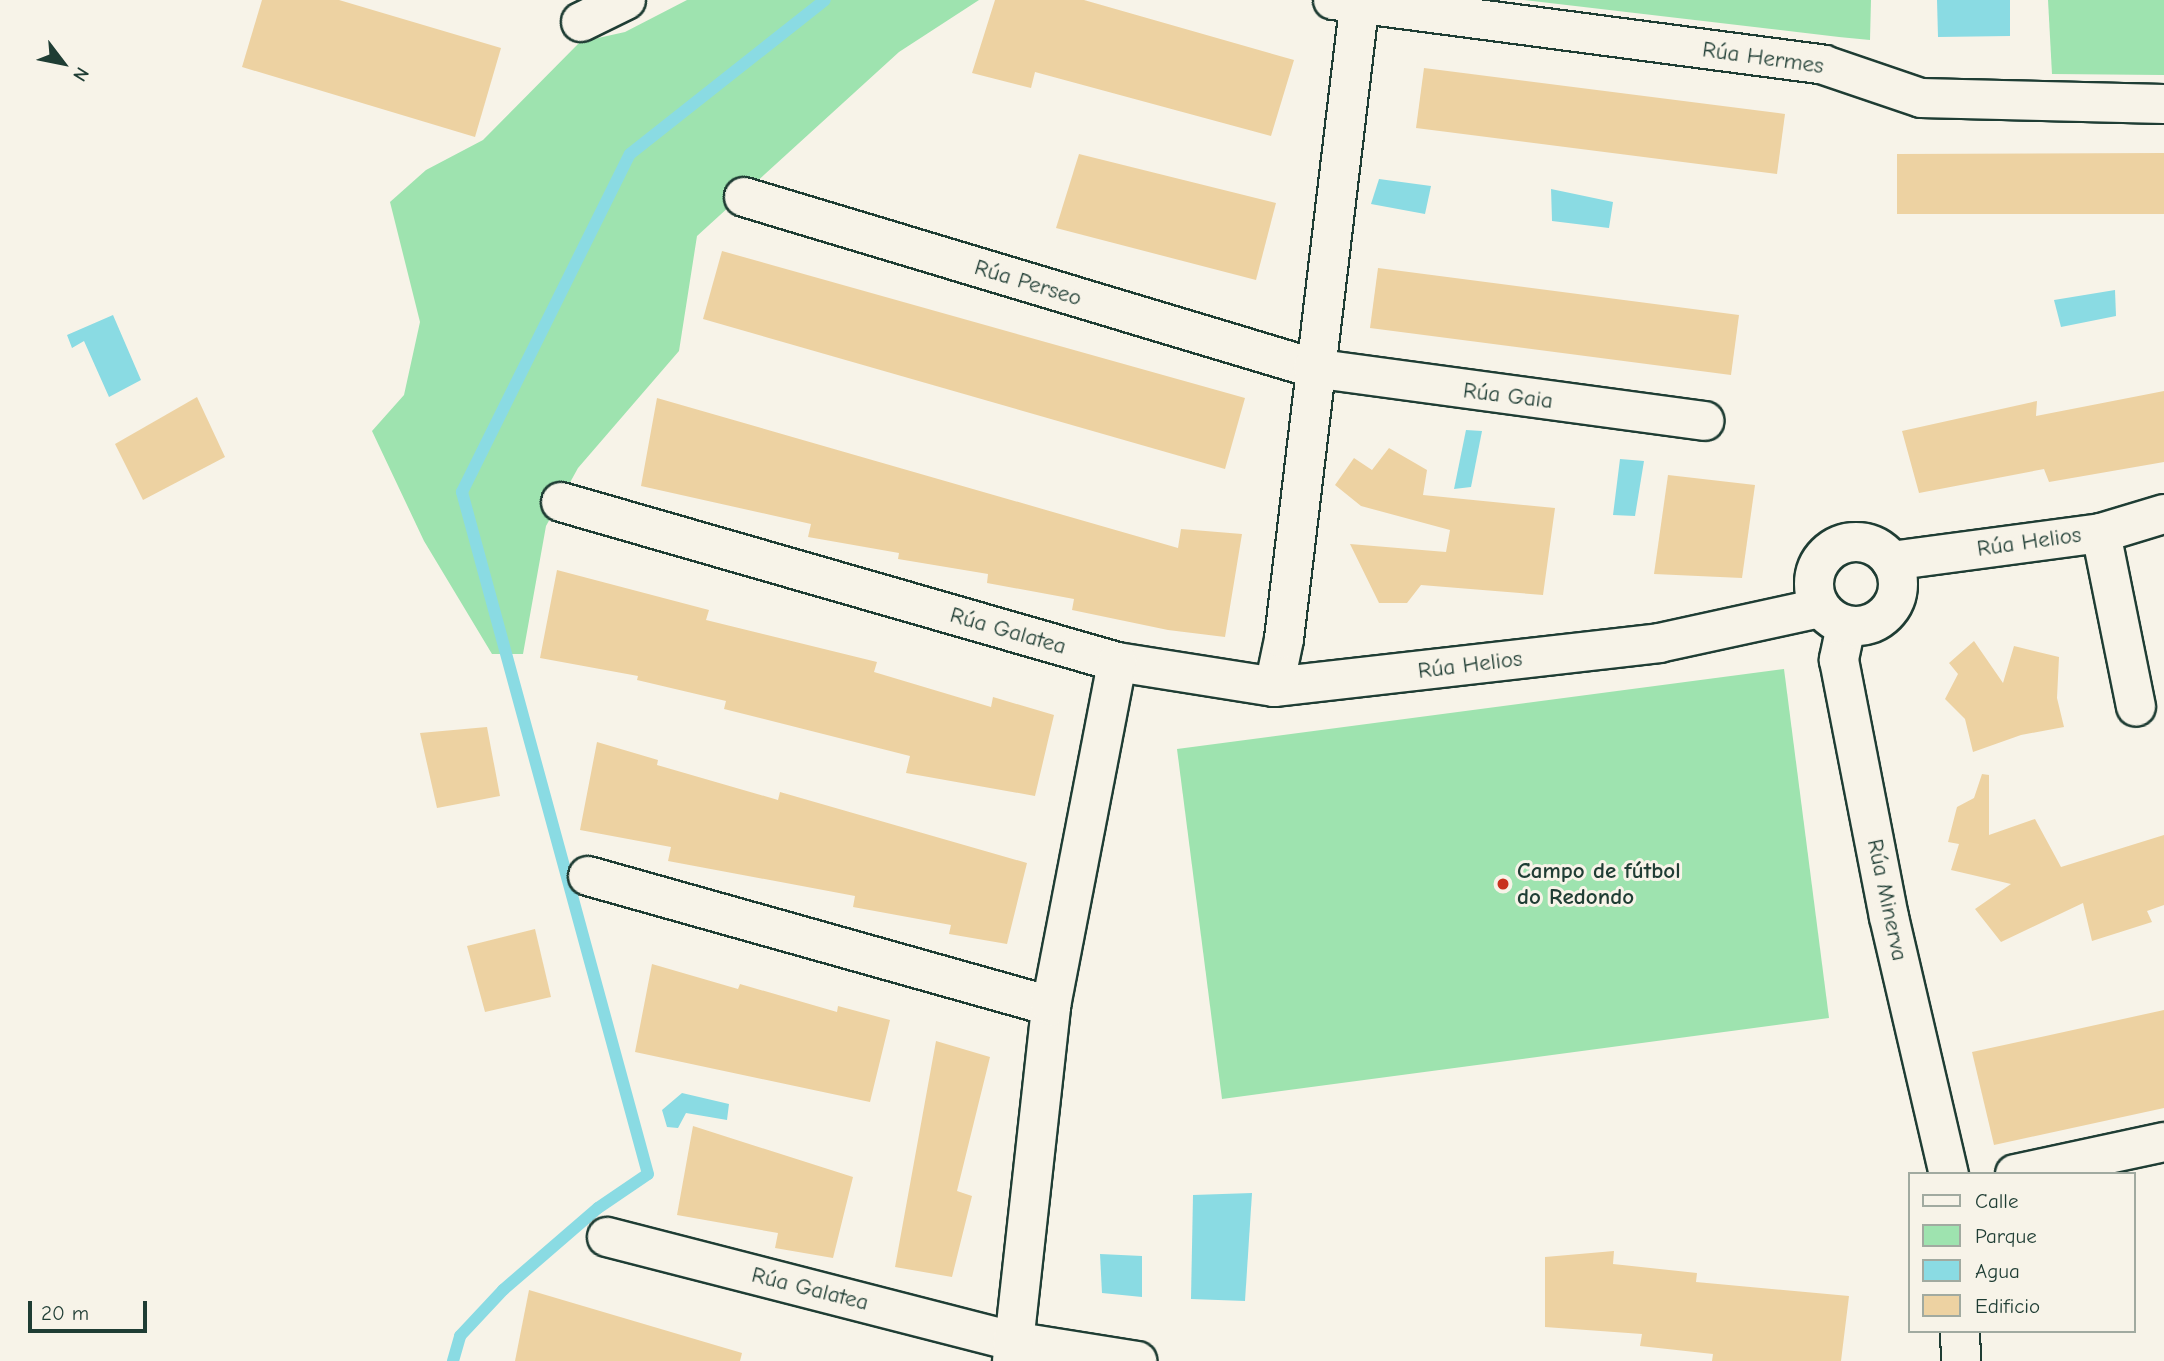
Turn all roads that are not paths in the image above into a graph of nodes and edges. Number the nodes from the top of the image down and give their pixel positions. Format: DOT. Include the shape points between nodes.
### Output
graph roads {
  1 [pos="626,0"];
  2 [pos="1351,2"];
  3 [pos="581,22"];
  4 [pos="2164,104"];
  5 [pos="744,197"];
  6 [pos="1313,368"];
  7 [pos="1704,421"];
  8 [pos="561,502"];
  9 [pos="2164,514"];
  10 [pos="2101,533"];
  11 [pos="1891,561"];
  12 [pos="1833,617"];
  13 [pos="1118,662"];
  14 [pos="1274,687"];
  15 [pos="2136,706"];
  16 [pos="588,876"];
  17 [pos="1051,1006"];
  18 [pos="2164,1142"];
  19 [pos="1949,1172"];
  20 [pos="2024,1172"];
  21 [pos="607,1237"];
  22 [pos="1960,1333"];
  23 [pos="1012,1351"];
  24 [pos="1137,1361"];
  25 [pos="1961,1361"];
  1 -- 3 [label="street"];
  2 -- 4 [label="street, Rúa Hermes" via="1824,65 1921,98"];
  2 -- 6 [label="street"];
  5 -- 6 [label="street, Rúa Perseo"];
  6 -- 7 [label="street, Rúa Gaia"];
  6 -- 14 [label="street"];
  8 -- 13 [label="street, Rúa Galatea"];
  9 -- 10 [label="street, Rúa Helios"];
  10 -- 11 [label="street, Rúa Helios"];
  10 -- 15 [label="street"];
  11 -- 12 [label="street, Rúa Helios" via="1899,581 1891,609 1861,626"];
  11 -- 12 [label="street" via="1868,543 1838,545 1826,554 1815,572"];
  12 -- 14 [label="street, Rúa Helios" via="1660,643"];
  12 -- 19 [label="street, Rúa Minerva" via="1889,917"];
  13 -- 14 [label="street, Rúa Helios"];
  13 -- 17 [label="street"];
  16 -- 17 [label="street"];
  17 -- 23 [label="street"];
  18 -- 20 [label="street"];
  21 -- 23 [label="street, Rúa Galatea"];
  22 -- 25 [label="street"];
  23 -- 24 [label="street, Rúa Galatea"];
}
